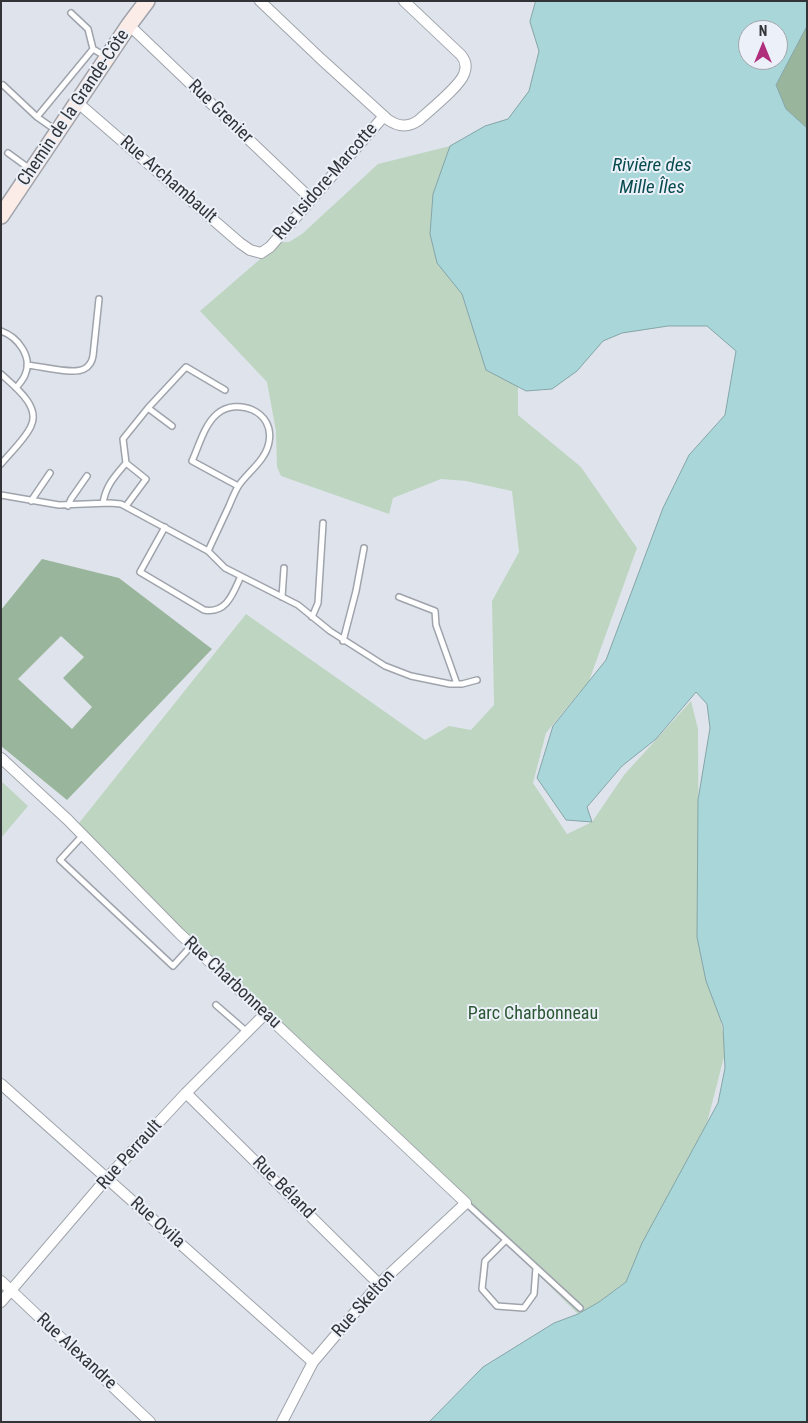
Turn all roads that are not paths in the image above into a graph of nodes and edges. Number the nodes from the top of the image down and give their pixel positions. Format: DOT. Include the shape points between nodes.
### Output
graph roads {
  1 [pos="147,1"];
  2 [pos="260,1"];
  3 [pos="404,1"];
  4 [pos="71,13"];
  5 [pos="129,25"];
  6 [pos="93,48"];
  7 [pos="107,58"];
  8 [pos="3,85"];
  9 [pos="77,102"];
  10 [pos="384,116"];
  11 [pos="37,118"];
  12 [pos="58,131"];
  13 [pos="8,153"];
  14 [pos="32,170"];
  15 [pos="311,199"];
  16 [pos="1,216"];
  17 [pos="261,253"];
  18 [pos="99,299"];
  19 [pos="1,331"];
  20 [pos="27,364"];
  21 [pos="1,374"];
  22 [pos="16,388"];
  23 [pos="224,390"];
  24 [pos="148,408"];
  25 [pos="172,426"];
  26 [pos="126,463"];
  27 [pos="1,464"];
  28 [pos="50,473"];
  29 [pos="87,476"];
  30 [pos="238,486"];
  31 [pos="1,495"];
  32 [pos="31,501"];
  33 [pos="103,503"];
  34 [pos="68,506"];
  35 [pos="126,506"];
  36 [pos="323,523"];
  37 [pos="165,527"];
  38 [pos="364,548"];
  39 [pos="208,551"];
  40 [pos="284,568"];
  41 [pos="241,576"];
  42 [pos="282,597"];
  43 [pos="399,597"];
  44 [pos="312,617"];
  45 [pos="343,641"];
  46 [pos="477,680"];
  47 [pos="457,684"];
  48 [pos="1,758"];
  49 [pos="83,835"];
  50 [pos="192,946"];
  51 [pos="216,1005"];
  52 [pos="265,1014"];
  53 [pos="247,1032"];
  54 [pos="1,1084"];
  55 [pos="186,1093"];
  56 [pos="107,1178"];
  57 [pos="466,1203"];
  58 [pos="506,1240"];
  59 [pos="536,1268"];
  60 [pos="1,1281"];
  61 [pos="379,1284"];
  62 [pos="11,1291"];
  63 [pos="1,1302"];
  64 [pos="580,1308"];
  65 [pos="313,1362"];
  66 [pos="150,1422"];
  67 [pos="282,1422"];
  1 -- 5 [label="main road, Chemin de la Grande-Côte"];
  2 -- 10 [label="street"];
  3 -- 10 [label="street, Rue Isidore-Marcotte" via="459,52 466,64 463,77 419,120 401,126"];
  4 -- 6 [label="lane" via="88,29"];
  5 -- 7 [label="main road, Chemin de la Grande-Côte"];
  5 -- 15 [label="street, Rue Grenier"];
  6 -- 7 [label="lane"];
  6 -- 11 [label="lane"];
  7 -- 9 [label="main road, Chemin de la Grande-Côte"];
  8 -- 11 [label="lane"];
  9 -- 12 [label="main road, Chemin de la Grande-Côte"];
  9 -- 17 [label="street, Rue Archambault" via="240,243"];
  10 -- 15 [label="street, Rue Isidore-Marcotte"];
  11 -- 12 [label="lane"];
  12 -- 14 [label="main road, Chemin de la Grande-Côte"];
  13 -- 14 [label="lane"];
  14 -- 16 [label="main road, Chemin de la Grande-Côte" via="8,198"];
  15 -- 17 [label="street, Rue Isidore-Marcotte" via="270,247"];
  18 -- 20 [label="lane" via="93,356 89,365 78,371"];
  19 -- 20 [label="lane" via="20,344"];
  20 -- 22 [label="lane" via="25,376"];
  21 -- 22 [label="lane"];
  22 -- 27 [label="lane" via="29,404 33,422"];
  23 -- 24 [label="lane" via="186,368"];
  24 -- 25 [label="lane"];
  24 -- 26 [label="lane" via="123,439"];
  26 -- 33 [label="lane" via="109,483"];
  26 -- 35 [label="lane" via="146,479"];
  28 -- 32 [label="lane"];
  29 -- 34 [label="lane"];
  30 -- 30 [label="lane" via="267,451 270,435 268,423 261,414 250,409 230,408 219,412 210,422 192,461"];
  30 -- 39 [label="lane"];
  31 -- 32 [label="lane"];
  32 -- 34 [label="lane"];
  33 -- 34 [label="lane"];
  33 -- 35 [label="lane"];
  35 -- 37 [label="lane"];
  36 -- 44 [label="lane" via="318,603"];
  37 -- 39 [label="lane"];
  37 -- 41 [label="lane" via="140,572 204,610 212,611 225,606"];
  38 -- 45 [label="lane"];
  39 -- 41 [label="lane" via="224,568"];
  40 -- 42 [label="lane"];
  41 -- 42 [label="lane"];
  42 -- 44 [label="lane"];
  43 -- 47 [label="lane" via="435,611 436,625"];
  44 -- 45 [label="lane"];
  45 -- 47 [label="lane" via="402,673"];
  46 -- 47 [label="lane"];
  48 -- 49 [label="street, Rue Charbonneau"];
  49 -- 50 [label="street, Rue Charbonneau"];
  49 -- 50 [label="lane" via="60,860 173,966"];
  50 -- 52 [label="street, Rue Charbonneau"];
  51 -- 53 [label="lane"];
  52 -- 53 [label="street, Rue Perrault"];
  52 -- 57 [label="street, Rue Charbonneau"];
  53 -- 55 [label="street, Rue Perrault"];
  54 -- 56 [label="street, Rue Ovila"];
  55 -- 56 [label="street, Rue Perrault"];
  55 -- 61 [label="street, Rue Béland"];
  56 -- 62 [label="street, Rue Perrault"];
  56 -- 65 [label="street, Rue Ovila"];
  57 -- 58 [label="lane"];
  57 -- 61 [label="street, Rue Skelton"];
  58 -- 59 [label="lane"];
  58 -- 59 [label="lane" via="485,1261 482,1289 497,1306 524,1308 534,1294"];
  59 -- 64 [label="lane"];
  60 -- 62 [label="street, Rue Alexandre"];
  61 -- 65 [label="street, Rue Skelton"];
  62 -- 63 [label="street, Rue Perrault"];
  62 -- 66 [label="street, Rue Alexandre"];
  65 -- 67 [label="street, Rue Skelton"];
}
